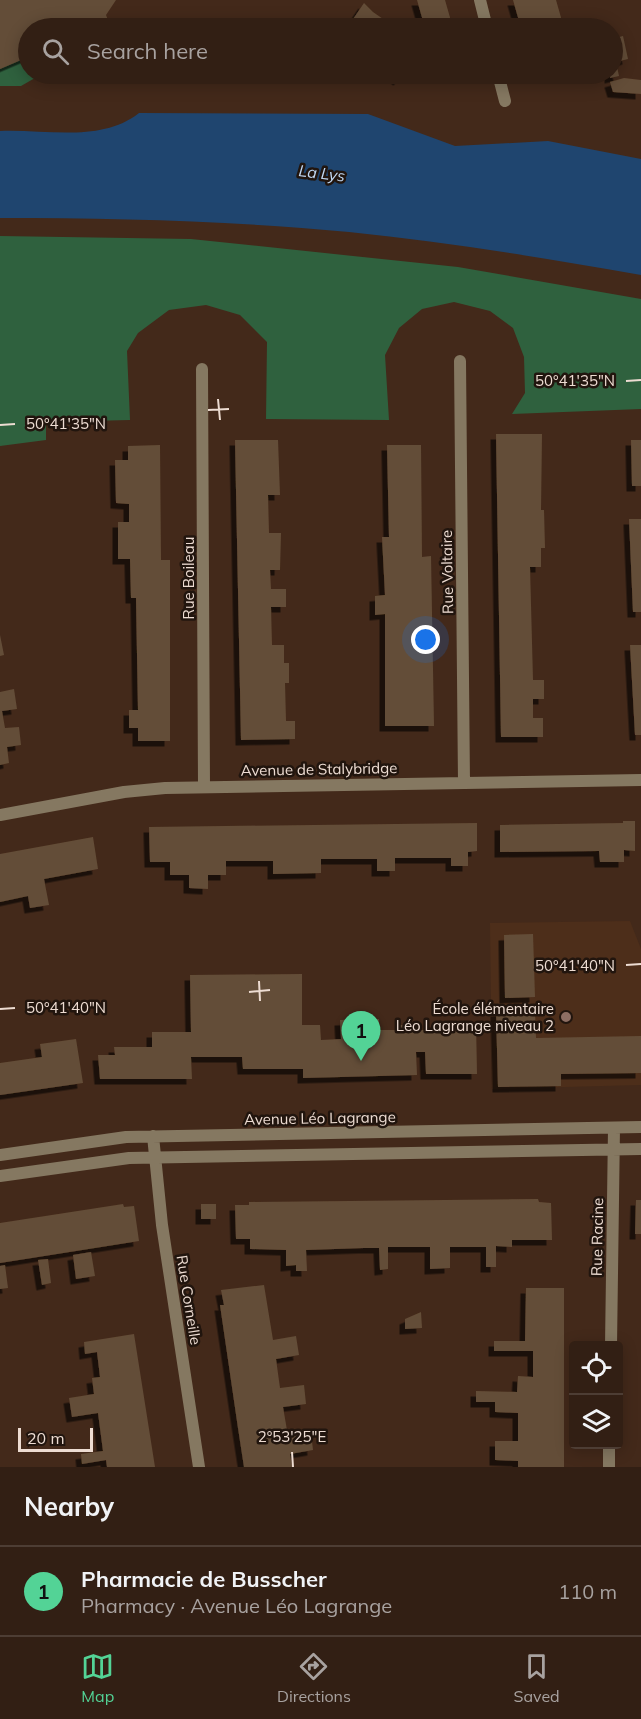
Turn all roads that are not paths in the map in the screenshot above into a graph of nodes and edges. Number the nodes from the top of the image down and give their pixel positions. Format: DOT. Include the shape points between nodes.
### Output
graph roads {
  1 [pos="480,0"];
  2 [pos="484,18"];
  3 [pos="501,84"];
  4 [pos="505,101"];
  5 [pos="460,361"];
  6 [pos="201,369"];
  7 [pos="641,780"];
  8 [pos="464,783"];
  9 [pos="204,786"];
  10 [pos="0,814"];
  11 [pos="641,1127"];
  12 [pos="614,1128"];
  13 [pos="153,1136"];
  14 [pos="641,1149"];
  15 [pos="614,1150"];
  16 [pos="0,1155"];
  17 [pos="154,1157"];
  18 [pos="0,1176"];
  19 [pos="611,1341"];
  20 [pos="609,1449"];
  21 [pos="199,1467"];
  22 [pos="609,1467"];
  1 -- 2 [label="street"];
  3 -- 4 [label="street"];
  5 -- 8 [label="street, Rue Voltaire"];
  6 -- 9 [label="street, Rue Boileau"];
  7 -- 8 [label="street, Avenue de Stalybridge"];
  8 -- 9 [label="street, Avenue de Stalybridge"];
  9 -- 10 [label="street, Avenue de Stalybridge" via="124,792"];
  11 -- 12 [label="street, Avenue Léo Lagrange"];
  12 -- 13 [label="street, Avenue Léo Lagrange"];
  12 -- 15 [label="street, Rue Racine"];
  13 -- 16 [label="street, Avenue Léo Lagrange"];
  13 -- 17 [label="street, Rue Corneille"];
  14 -- 15 [label="street"];
  15 -- 17 [label="street"];
  15 -- 19 [label="street, Rue Racine"];
  17 -- 18 [label="street"];
  17 -- 21 [label="street, Rue Corneille"];
  20 -- 22 [label="street"];
}
